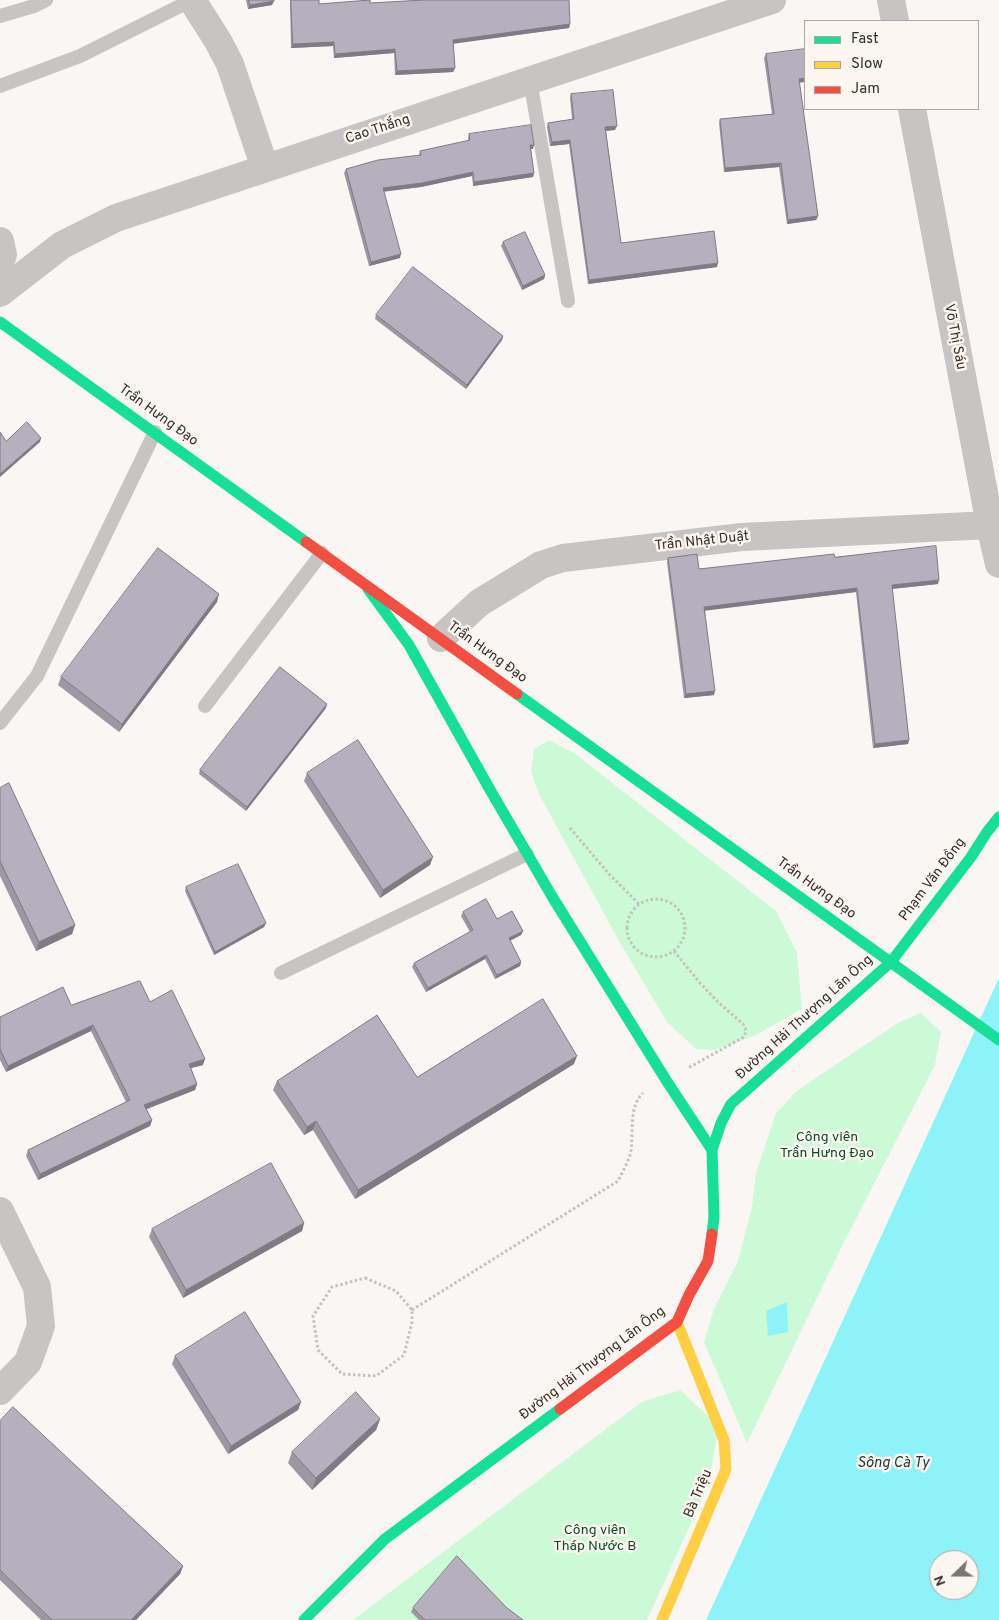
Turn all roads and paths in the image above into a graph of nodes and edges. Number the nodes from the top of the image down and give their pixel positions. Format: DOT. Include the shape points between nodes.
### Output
graph roads {
  1 [pos="46,0"];
  2 [pos="192,0"];
  3 [pos="772,0"];
  4 [pos="891,0"];
  5 [pos="0,16"];
  6 [pos="895,20"];
  7 [pos="530,80"];
  8 [pos="0,86"];
  9 [pos="912,110"];
  10 [pos="265,168"];
  11 [pos="0,241"];
  12 [pos="0,261"];
  13 [pos="0,293"];
  14 [pos="568,300"];
  15 [pos="0,322"];
  16 [pos="155,432"];
  17 [pos="990,525"];
  18 [pos="322,553"];
  19 [pos="999,564"];
  20 [pos="362,582"];
  21 [pos="440,638"];
  22 [pos="205,706"];
  23 [pos="0,724"];
  24 [pos="999,817"];
  25 [pos="570,828"];
  26 [pos="527,854"];
  27 [pos="639,904"];
  28 [pos="674,951"];
  29 [pos="891,962"];
  30 [pos="281,973"];
  31 [pos="999,1040"];
  32 [pos="666,1080"];
  33 [pos="712,1150"];
  34 [pos="0,1211"];
  35 [pos="412,1310"];
  36 [pos="677,1322"];
  37 [pos="0,1391"];
  38 [pos="304,1620"];
  39 [pos="662,1620"];
  1 -- 5 [label="lane"];
  2 -- 8 [label="lane" via="80,56"];
  2 -- 10 [label="street" via="230,64"];
  3 -- 7 [label="street, Cao Thắng"];
  4 -- 6 [label="street"];
  7 -- 10 [label="street, Cao Thắng"];
  7 -- 14 [label="lane"];
  9 -- 17 [label="street, Võ Thị Sáu"];
  10 -- 13 [label="street, Cao Thắng" via="116,218 62,245"];
  11 -- 12 [label="street" via="3,255"];
  15 -- 16 [label="street, Trần Hưng Đạo"];
  16 -- 18 [label="street, Trần Hưng Đạo"];
  16 -- 23 [label="lane" via="37,676"];
  17 -- 19 [label="street, Võ Thị Sáu"];
  17 -- 21 [label="street, Trần Nhật Duật" via="742,537 563,558 541,565 479,603"];
  18 -- 20 [label="street, Trần Hưng Đạo"];
  18 -- 22 [label="lane"];
  20 -- 21 [label="street, Trần Hưng Đạo"];
  20 -- 26 [label="street" via="409,645"];
  21 -- 29 [label="street, Trần Hưng Đạo"];
  24 -- 29 [label="street, Phạm Văn Đồng"];
  25 -- 27 [label="path"];
  26 -- 30 [label="lane"];
  26 -- 32 [label="street"];
  27 -- 28 [label="path" via="660,900 679,911 684,920 684,932"];
  27 -- 28 [label="path" via="631,912 627,924 633,946 641,954 653,957"];
  28 -- 32 [label="path" via="700,983 744,1025 746,1031 744,1037"];
  29 -- 31 [label="street, Trần Hưng Đạo"];
  29 -- 33 [label="street, Đường Hải Thượng Lãn Ông" via="731,1104"];
  32 -- 33 [label="street"];
  32 -- 35 [label="path" via="639,1097 635,1106 630,1155 618,1181"];
  33 -- 36 [label="street, Đường Hải Thượng Lãn Ông" via="714,1217 708,1261"];
  34 -- 37 [label="street" via="37,1287 41,1326 28,1362"];
  35 -- 35 [label="path" via="396,1291 365,1278 332,1288 313,1316 318,1350 342,1374 376,1376 404,1355"];
  36 -- 38 [label="street, Đường Hải Thượng Lãn Ông" via="385,1539"];
  36 -- 39 [label="street, Bà Triệu" via="724,1440 726,1469"];
}
